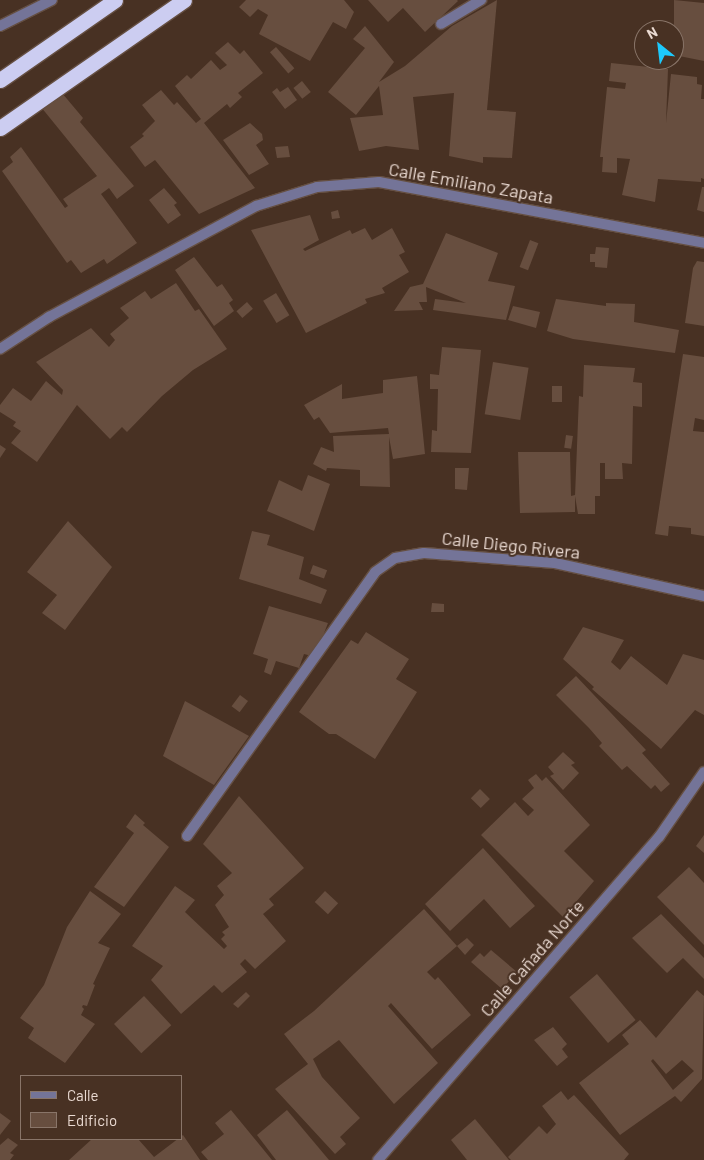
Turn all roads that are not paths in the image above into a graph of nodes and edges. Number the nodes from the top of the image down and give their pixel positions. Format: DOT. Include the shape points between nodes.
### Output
graph roads {
  1 [pos="52,0"];
  2 [pos="115,0"];
  3 [pos="184,0"];
  4 [pos="481,0"];
  5 [pos="441,24"];
  6 [pos="0,26"];
  7 [pos="0,80"];
  8 [pos="0,128"];
  9 [pos="704,243"];
  10 [pos="0,349"];
  11 [pos="704,596"];
  12 [pos="704,772"];
  13 [pos="187,836"];
  14 [pos="378,1160"];
  1 -- 6 [label="street"];
  2 -- 7 [label="highway"];
  3 -- 8 [label="highway"];
  4 -- 5 [label="street"];
  9 -- 10 [label="street, Calle Emiliano Zapata" via="379,182 317,187 256,206 49,317"];
  11 -- 13 [label="street, Calle Diego Rivera" via="555,563 424,553 394,558 375,572"];
  12 -- 14 [label="street, Calle Cañada Norte" via="659,837"];
}
